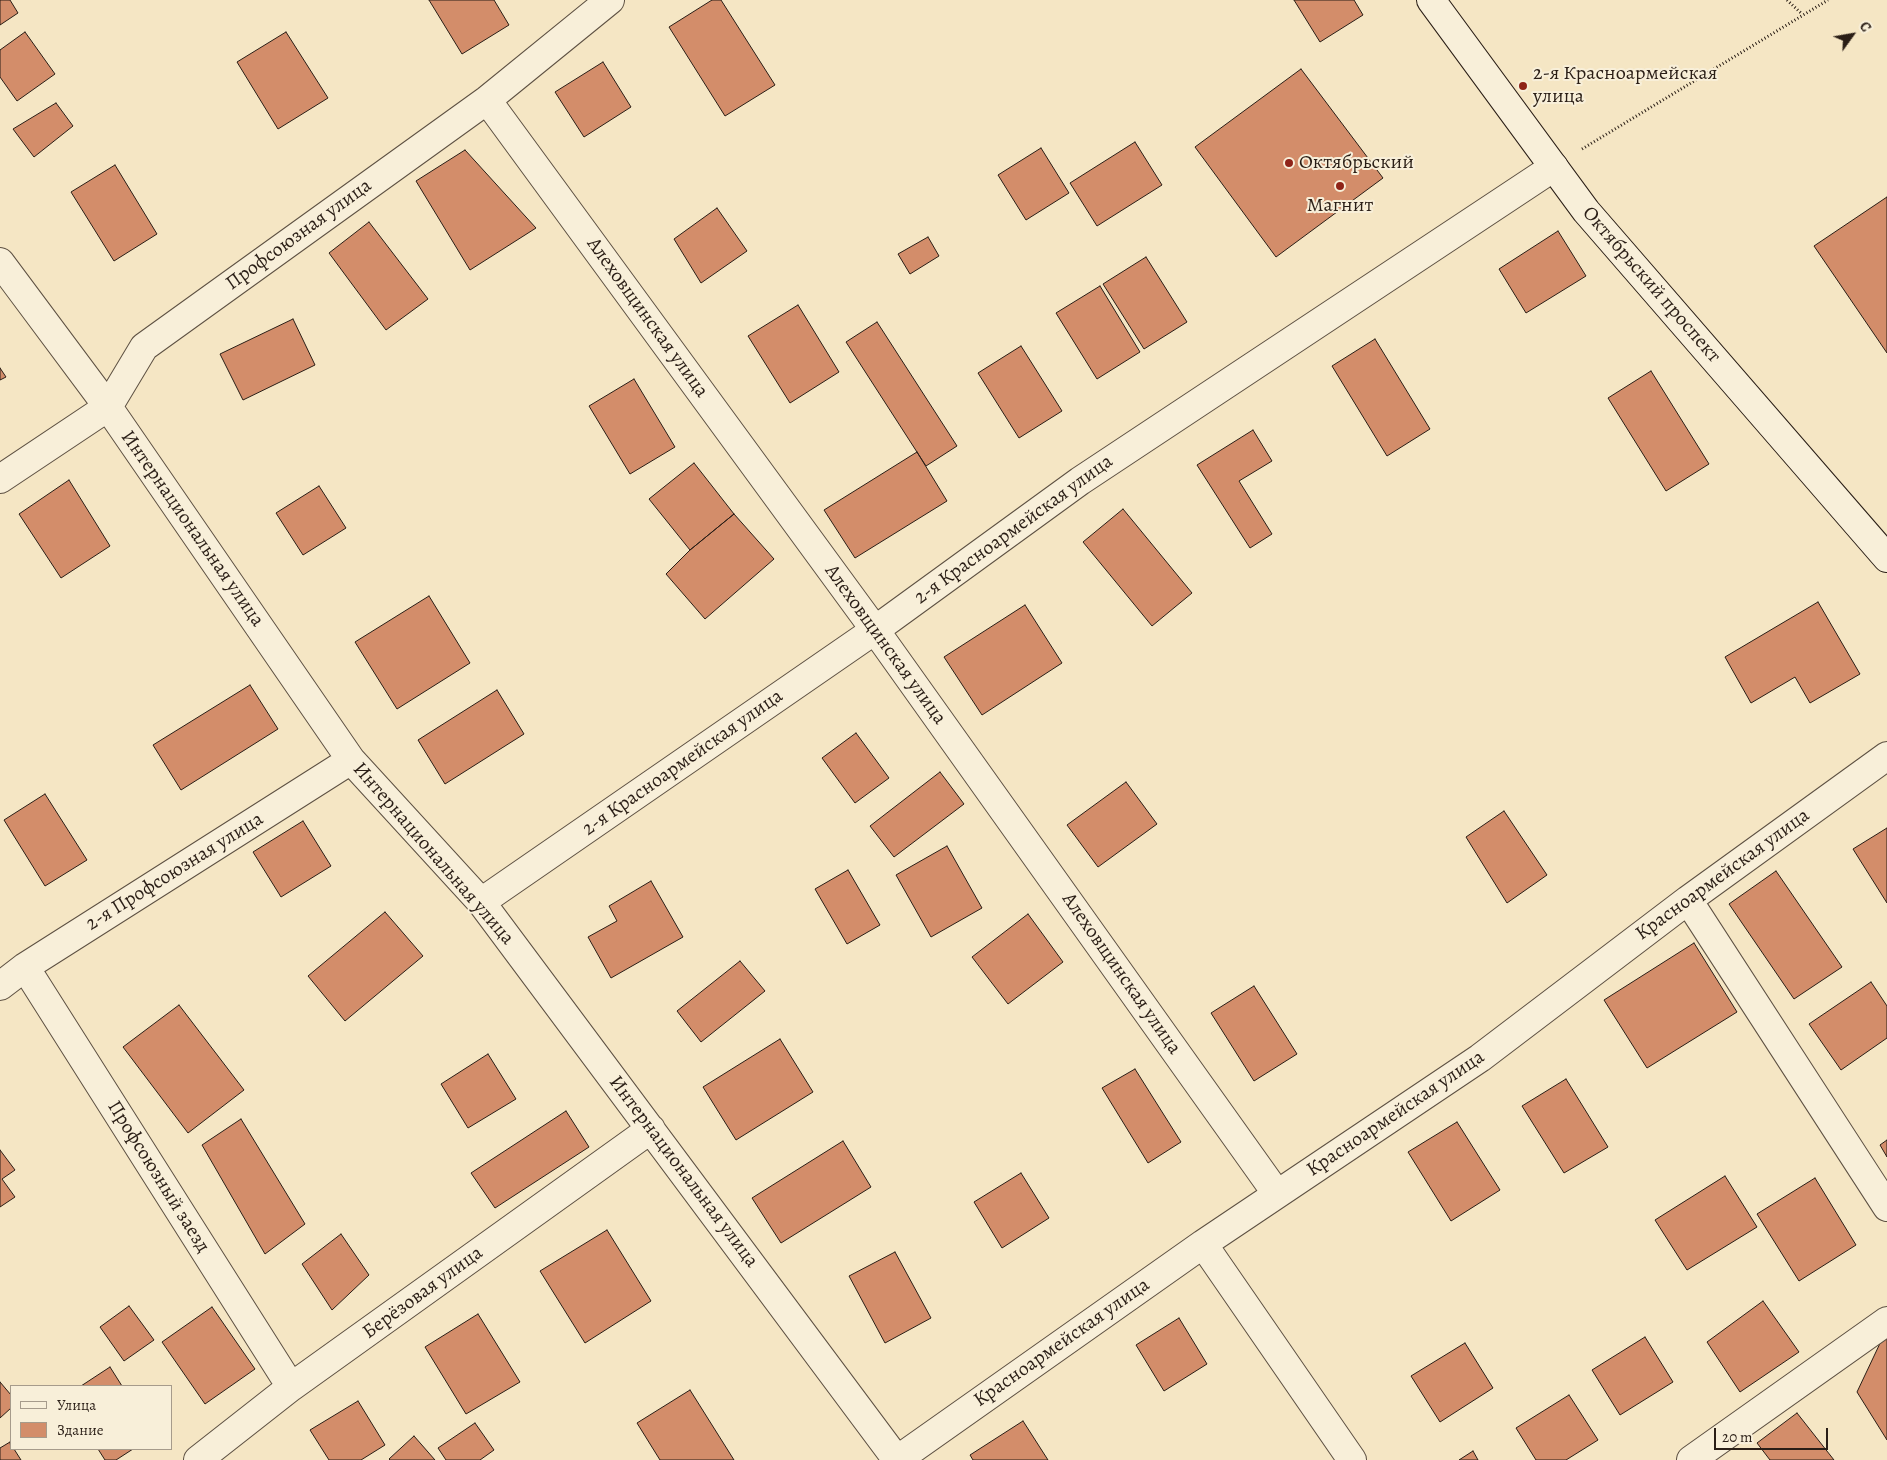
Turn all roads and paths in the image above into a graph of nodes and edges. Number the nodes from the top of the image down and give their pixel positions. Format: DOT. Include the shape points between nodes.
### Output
graph roads {
  1 [pos="610,0"];
  2 [pos="1431,0"];
  3 [pos="1787,0"];
  4 [pos="1828,0"];
  5 [pos="1802,14"];
  6 [pos="487,100"];
  7 [pos="1554,167"];
  8 [pos="0,262"];
  9 [pos="108,407"];
  10 [pos="0,479"];
  11 [pos="1887,558"];
  12 [pos="875,630"];
  13 [pos="1887,756"];
  14 [pos="351,760"];
  15 [pos="1688,900"];
  16 [pos="480,902"];
  17 [pos="25,967"];
  18 [pos="0,986"];
  19 [pos="651,1129"];
  20 [pos="1278,1194"];
  21 [pos="1887,1207"];
  22 [pos="1203,1244"];
  23 [pos="1887,1321"];
  24 [pos="291,1387"];
  25 [pos="198,1460"];
  26 [pos="897,1460"];
  27 [pos="1352,1460"];
  28 [pos="1691,1460"];
  1 -- 6 [label="street, Профсоюзная улица"];
  2 -- 7 [label="street, Октябрьский проспект"];
  3 -- 5 [label="path"];
  4 -- 5 [label="path"];
  5 -- 7 [label="path"];
  6 -- 9 [label="street, Профсоюзная улица" via="144,347"];
  6 -- 12 [label="street, Алеховщинская улица"];
  7 -- 11 [label="street, Октябрьский проспект" via="1586,211"];
  7 -- 12 [label="street, 2-я Красноармейская улица" via="1080,481"];
  8 -- 9 [label="street, Интернациональная улица"];
  9 -- 10 [label="street, Профсоюзная улица"];
  9 -- 14 [label="street, Интернациональная улица"];
  12 -- 16 [label="street, 2-я Красноармейская улица"];
  12 -- 20 [label="street, Алеховщинская улица"];
  13 -- 15 [label="street, Красноармейская улица"];
  14 -- 16 [label="street, Интернациональная улица"];
  14 -- 17 [label="street, 2-я Профсоюзная улица"];
  15 -- 20 [label="street, Красноармейская улица" via="1480,1058"];
  15 -- 21 [label="street"];
  16 -- 19 [label="street, Интернациональная улица"];
  17 -- 18 [label="street, 2-я Профсоюзная улица"];
  17 -- 24 [label="street, Профсоюзный заезд"];
  19 -- 24 [label="street, Берёзовая улица"];
  19 -- 26 [label="street, Интернациональная улица"];
  20 -- 22 [label="street, Красноармейская улица"];
  22 -- 26 [label="street, Красноармейская улица"];
  22 -- 27 [label="street"];
  23 -- 28 [label="street"];
  24 -- 25 [label="street, Берёзовая улица"];
}
